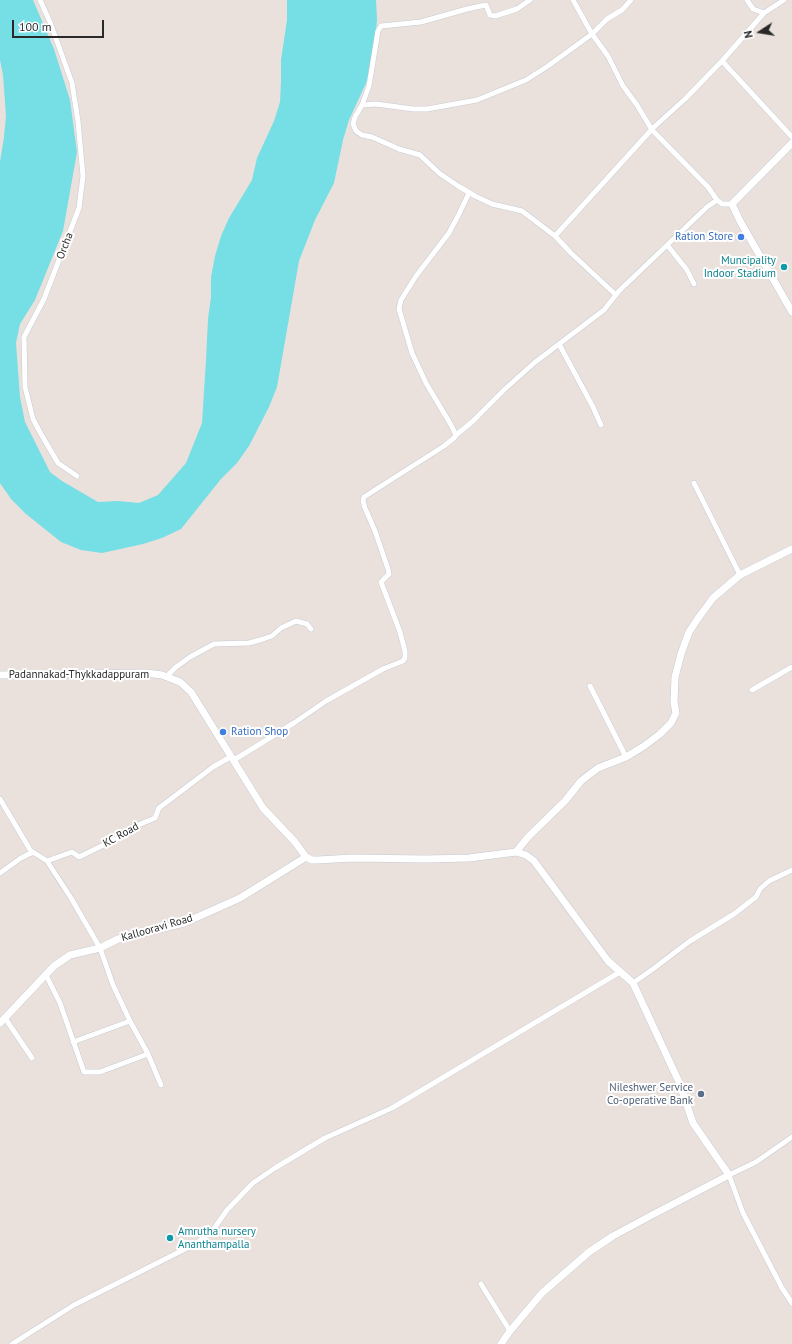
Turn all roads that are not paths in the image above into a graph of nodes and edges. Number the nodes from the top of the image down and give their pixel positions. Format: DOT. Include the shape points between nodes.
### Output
graph roads {
  1 [pos="40,0"];
  2 [pos="530,0"];
  3 [pos="573,0"];
  4 [pos="631,0"];
  5 [pos="747,0"];
  6 [pos="784,0"];
  7 [pos="764,13"];
  8 [pos="592,34"];
  9 [pos="722,61"];
  10 [pos="362,105"];
  11 [pos="652,130"];
  12 [pos="792,136"];
  13 [pos="792,143"];
  14 [pos="469,193"];
  15 [pos="717,200"];
  16 [pos="732,204"];
  17 [pos="554,236"];
  18 [pos="668,246"];
  19 [pos="694,284"];
  20 [pos="616,295"];
  21 [pos="792,312"];
  22 [pos="559,344"];
  23 [pos="601,425"];
  24 [pos="456,435"];
  25 [pos="77,476"];
  26 [pos="694,482"];
  27 [pos="792,549"];
  28 [pos="740,575"];
  29 [pos="311,629"];
  30 [pos="792,667"];
  31 [pos="0,675"];
  32 [pos="167,676"];
  33 [pos="590,686"];
  34 [pos="752,690"];
  35 [pos="626,757"];
  36 [pos="233,758"];
  37 [pos="0,800"];
  38 [pos="516,852"];
  39 [pos="32,853"];
  40 [pos="306,857"];
  41 [pos="47,861"];
  42 [pos="792,870"];
  43 [pos="0,873"];
  44 [pos="100,948"];
  45 [pos="620,972"];
  46 [pos="46,975"];
  47 [pos="633,983"];
  48 [pos="3,1020"];
  49 [pos="130,1021"];
  50 [pos="73,1042"];
  51 [pos="148,1054"];
  52 [pos="32,1058"];
  53 [pos="161,1085"];
  54 [pos="792,1138"];
  55 [pos="729,1175"];
  56 [pos="481,1284"];
  57 [pos="792,1303"];
  58 [pos="510,1331"];
  59 [pos="12,1344"];
  60 [pos="501,1344"];
  1 -- 25 [label="street, Orcha" via="72,83 83,176 79,208 44,299 24,336 25,387 33,419 44,440 58,463"];
  2 -- 10 [label="street" via="517,9 495,16 490,15 486,5 421,22 382,26 378,31 369,86"];
  3 -- 8 [label="street"];
  4 -- 8 [label="street"];
  5 -- 7 [label="street" via="753,9"];
  6 -- 7 [label="street"];
  7 -- 9 [label="street"];
  8 -- 10 [label="street" via="526,80 477,100 427,109"];
  8 -- 11 [label="street"];
  9 -- 11 [label="street"];
  9 -- 12 [label="street"];
  10 -- 14 [label="street" via="353,124 356,131 420,156 439,173"];
  11 -- 15 [label="street" via="708,187"];
  11 -- 17 [label="street"];
  13 -- 16 [label="main road"];
  14 -- 17 [label="street" via="492,204 522,211"];
  14 -- 24 [label="street" via="449,233 416,276 401,300 399,309 412,353"];
  15 -- 16 [label="street" via="722,204"];
  15 -- 18 [label="street" via="706,207"];
  16 -- 21 [label="main road"];
  17 -- 20 [label="street"];
  18 -- 19 [label="street" via="687,270"];
  18 -- 20 [label="street"];
  20 -- 22 [label="street" via="604,310"];
  22 -- 23 [label="street"];
  22 -- 24 [label="street" via="520,375"];
  24 -- 36 [label="street" via="364,497 363,501 388,569 389,574 381,582 400,632 405,658 326,701 294,723"];
  26 -- 28 [label="street"];
  27 -- 28 [label="main road"];
  28 -- 35 [label="main road" via="713,598 689,632 675,677 676,713 672,723"];
  29 -- 32 [label="street" via="307,624 296,621 281,628 272,636 255,642 214,644 190,657"];
  30 -- 34 [label="street"];
  31 -- 32 [label="main road, Padannakad-Thykkadappuram" via="146,673"];
  32 -- 36 [label="main road, Padannakad-Thykkadappuram" via="180,682 191,692"];
  33 -- 35 [label="street"];
  35 -- 38 [label="main road" via="598,768 581,781"];
  36 -- 40 [label="main road, Padannakad-Thykkadappuram" via="263,808"];
  36 -- 41 [label="street, KC Road" via="214,767 158,808 155,818 131,828 118,838 79,857 72,852"];
  37 -- 39 [label="street"];
  38 -- 40 [label="main road" via="469,858 312,860"];
  38 -- 45 [label="main road" via="534,861 608,961"];
  39 -- 41 [label="street"];
  39 -- 43 [label="street"];
  40 -- 44 [label="main road, Kallooravi Road" via="240,898 184,923 118,939"];
  41 -- 44 [label="street"];
  42 -- 47 [label="street" via="769,882 760,889 756,897 734,914 690,941"];
  44 -- 46 [label="main road, Kallooravi Road" via="70,955"];
  44 -- 49 [label="street" via="113,985"];
  45 -- 47 [label="main road"];
  45 -- 59 [label="street" via="392,1108 325,1138 275,1168 253,1183 213,1230 197,1243 74,1305"];
  46 -- 48 [label="main road, Kallooravi Road"];
  46 -- 50 [label="street" via="60,1003"];
  47 -- 55 [label="main road" via="679,1082 693,1123"];
  48 -- 52 [label="street"];
  49 -- 50 [label="street"];
  49 -- 51 [label="street"];
  50 -- 51 [label="street" via="84,1072 100,1072"];
  51 -- 53 [label="street"];
  54 -- 55 [label="street" via="756,1162"];
  55 -- 57 [label="street" via="744,1213"];
  55 -- 58 [label="main road" via="645,1218 589,1252 542,1294"];
  56 -- 58 [label="street"];
  58 -- 60 [label="main road"];
}
